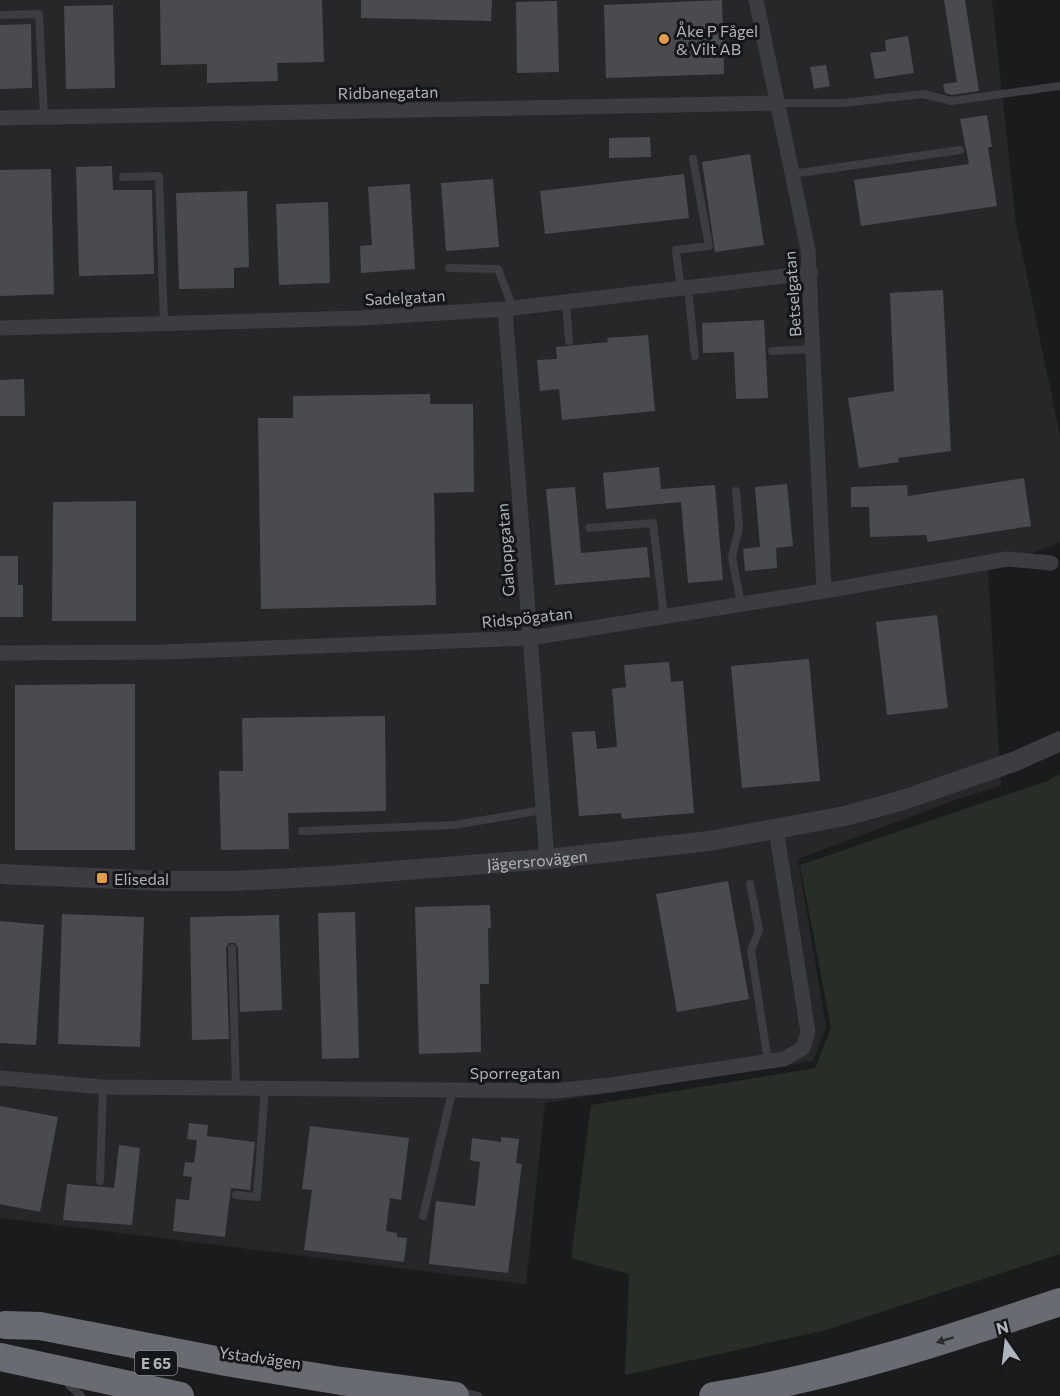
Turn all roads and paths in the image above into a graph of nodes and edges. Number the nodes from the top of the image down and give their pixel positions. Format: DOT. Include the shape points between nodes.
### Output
graph roads {
  1 [pos="756,0"];
  2 [pos="0,15"];
  3 [pos="1060,86"];
  4 [pos="776,103"];
  5 [pos="44,117"];
  6 [pos="0,118"];
  7 [pos="960,150"];
  8 [pos="693,159"];
  9 [pos="792,174"];
  10 [pos="123,177"];
  11 [pos="448,268"];
  12 [pos="811,273"];
  13 [pos="685,289"];
  14 [pos="566,303"];
  15 [pos="509,309"];
  16 [pos="164,324"];
  17 [pos="0,328"];
  18 [pos="569,341"];
  19 [pos="814,349"];
  20 [pos="772,351"];
  21 [pos="695,356"];
  22 [pos="736,491"];
  23 [pos="589,528"];
  24 [pos="1051,563"];
  25 [pos="824,591"];
  26 [pos="741,605"];
  27 [pos="664,617"];
  28 [pos="530,638"];
  29 [pos="0,652"];
  30 [pos="1060,741"];
  31 [pos="542,810"];
  32 [pos="776,829"];
  33 [pos="302,831"];
  34 [pos="547,859"];
  35 [pos="0,874"];
  36 [pos="750,884"];
  37 [pos="232,948"];
  38 [pos="768,1062"];
  39 [pos="0,1078"];
  40 [pos="103,1088"];
  41 [pos="236,1088"];
  42 [pos="265,1088"];
  43 [pos="450,1090"];
  44 [pos="100,1181"];
  45 [pos="236,1195"];
  46 [pos="423,1216"];
  47 [pos="1060,1302"];
  48 [pos="2,1325"];
  49 [pos="40,1326"];
  50 [pos="210,1350"];
  51 [pos="0,1359"];
  52 [pos="383,1377"];
  53 [pos="75,1391"];
  54 [pos="104,1396"];
  55 [pos="180,1396"];
  56 [pos="309,1396"];
  57 [pos="455,1396"];
  58 [pos="478,1396"];
  59 [pos="713,1396"];
  1 -- 4 [label="street, Betselgatan"];
  2 -- 5 [label="lane" via="39,14"];
  3 -- 4 [label="lane" via="951,101 923,94 843,103"];
  4 -- 5 [label="street, Ridbanegatan"];
  4 -- 9 [label="street, Betselgatan"];
  5 -- 6 [label="street, Ridbanegatan"];
  7 -- 9 [label="lane"];
  8 -- 13 [label="lane" via="709,246 676,250"];
  9 -- 12 [label="street, Betselgatan"];
  10 -- 16 [label="lane" via="159,176"];
  11 -- 15 [label="lane" via="498,269"];
  12 -- 13 [label="street, Sadelgatan"];
  12 -- 19 [label="street, Betselgatan"];
  13 -- 14 [label="street, Sadelgatan"];
  13 -- 21 [label="lane"];
  14 -- 15 [label="street, Sadelgatan"];
  14 -- 18 [label="lane"];
  15 -- 16 [label="street, Sadelgatan"];
  15 -- 28 [label="street, Galoppgatan"];
  16 -- 17 [label="street, Sadelgatan"];
  19 -- 20 [label="lane"];
  19 -- 25 [label="street, Betselgatan"];
  22 -- 26 [label="lane" via="739,528 732,557"];
  23 -- 27 [label="lane" via="653,523"];
  24 -- 25 [label="street, Ridspögatan" via="1007,559"];
  25 -- 26 [label="street, Ridspögatan"];
  26 -- 27 [label="street, Ridspögatan"];
  27 -- 28 [label="street, Ridspögatan"];
  28 -- 29 [label="street, Ridspögatan" via="161,652"];
  28 -- 31 [label="street, Galoppgatan"];
  30 -- 32 [label="street, Jägersrovägen" via="1016,761 903,800"];
  31 -- 33 [label="lane" via="455,825"];
  31 -- 34 [label="street, Galoppgatan"];
  32 -- 34 [label="street, Jägersrovägen" via="709,841"];
  32 -- 38 [label="street, Sporregatan" via="808,1032 803,1048 784,1059"];
  34 -- 35 [label="street, Jägersrovägen" via="233,881"];
  36 -- 38 [label="lane" via="759,930 751,951"];
  37 -- 41 [label="lane"];
  38 -- 43 [label="street, Sporregatan" via="554,1091"];
  39 -- 40 [label="street, Sporregatan"];
  40 -- 41 [label="street, Sporregatan"];
  40 -- 44 [label="lane"];
  41 -- 42 [label="street, Sporregatan"];
  42 -- 43 [label="street, Sporregatan"];
  42 -- 45 [label="lane" via="257,1197"];
  43 -- 46 [label="lane"];
  47 -- 59 [label="highway, one-way" via="864,1364"];
  48 -- 49 [label="highway"];
  48 -- 56 [label="highway, Ystadvägen / E 65"];
  49 -- 50 [label="lane, Ystadvägen" via="66,1326"];
  49 -- 57 [label="highway" via="225,1362"];
  51 -- 53 [label="highway"];
  51 -- 55 [label="highway, E 65"];
  52 -- 58 [label="lane"];
  53 -- 54 [label="highway"];
}
